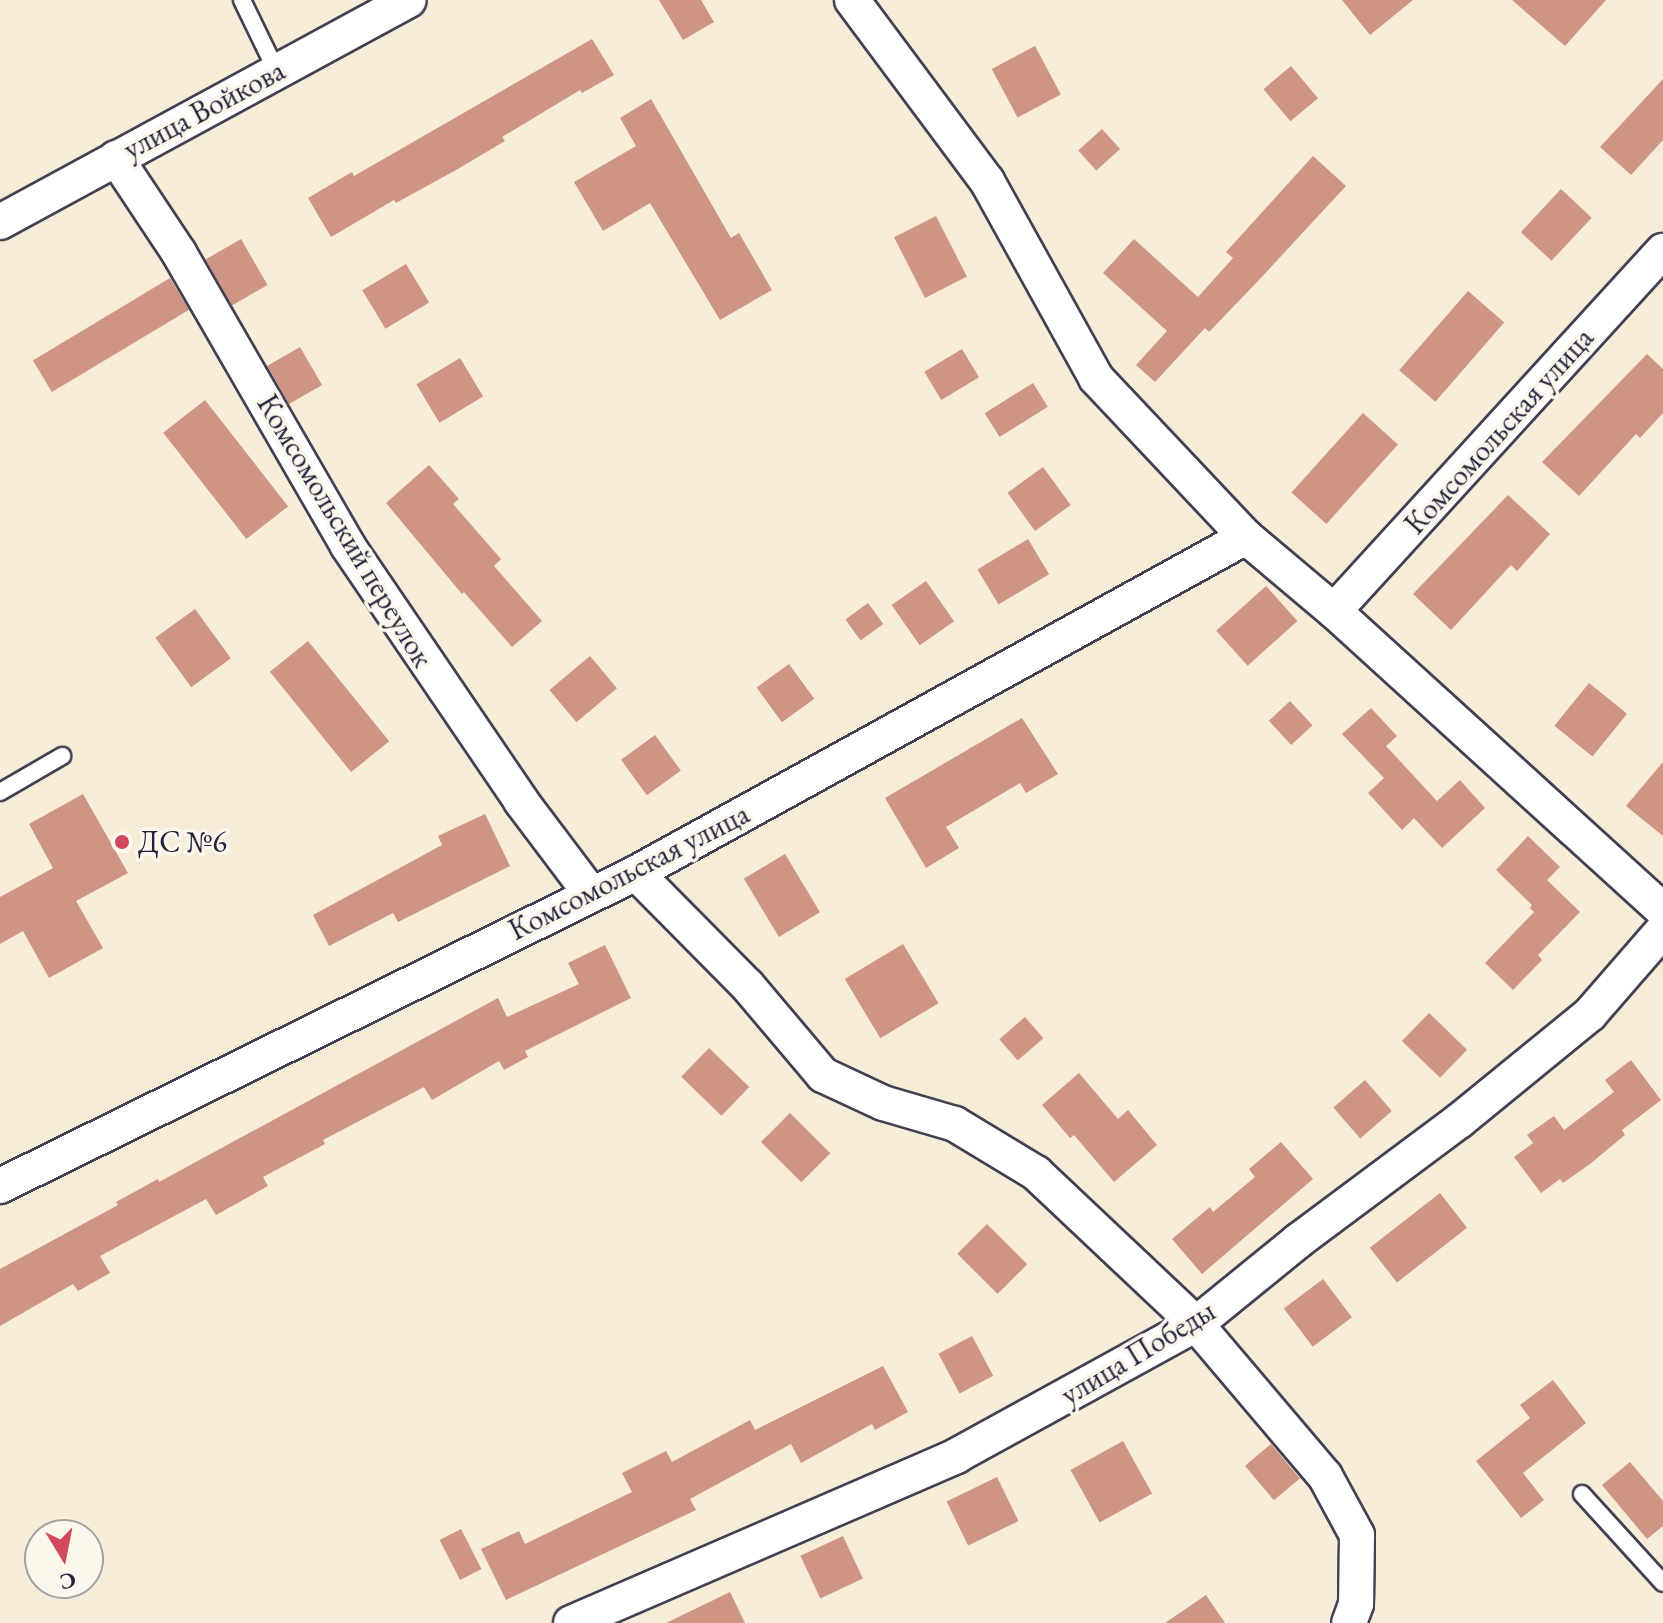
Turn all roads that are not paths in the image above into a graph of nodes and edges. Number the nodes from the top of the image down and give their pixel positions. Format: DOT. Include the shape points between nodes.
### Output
graph roads {
  1 [pos="242,0"];
  2 [pos="409,0"];
  3 [pos="852,0"];
  4 [pos="277,72"];
  5 [pos="116,158"];
  6 [pos="0,222"];
  7 [pos="1663,251"];
  8 [pos="1246,537"];
  9 [pos="1334,611"];
  10 [pos="62,756"];
  11 [pos="0,792"];
  12 [pos="636,873"];
  13 [pos="591,894"];
  14 [pos="1663,910"];
  15 [pos="1663,930"];
  16 [pos="0,1186"];
  17 [pos="1196,1324"];
  18 [pos="1582,1494"];
  19 [pos="1663,1583"];
  20 [pos="571,1623"];
  21 [pos="1349,1623"];
  1 -- 4 [label="lane"];
  2 -- 4 [label="street, улица Войкова"];
  3 -- 8 [label="street" via="987,181 1096,378"];
  4 -- 5 [label="street, улица Войкова"];
  5 -- 6 [label="street, улица Войкова"];
  5 -- 13 [label="street, Комсомольский переулок" via="179,253 348,546 443,690"];
  7 -- 9 [label="street, Комсомольская улица"];
  8 -- 9 [label="street"];
  8 -- 12 [label="street, Комсомольская улица"];
  9 -- 14 [label="street"];
  10 -- 11 [label="lane"];
  12 -- 13 [label="street, Комсомольская улица"];
  12 -- 17 [label="street" via="747,985 823,1075 883,1103 955,1124 1036,1173"];
  13 -- 16 [label="street, Комсомольская улица"];
  15 -- 17 [label="street, улица Победы" via="1590,1014"];
  17 -- 20 [label="street, улица Победы" via="956,1456"];
  17 -- 21 [label="street" via="1325,1476 1357,1535 1356,1604"];
  18 -- 19 [label="lane"];
}
